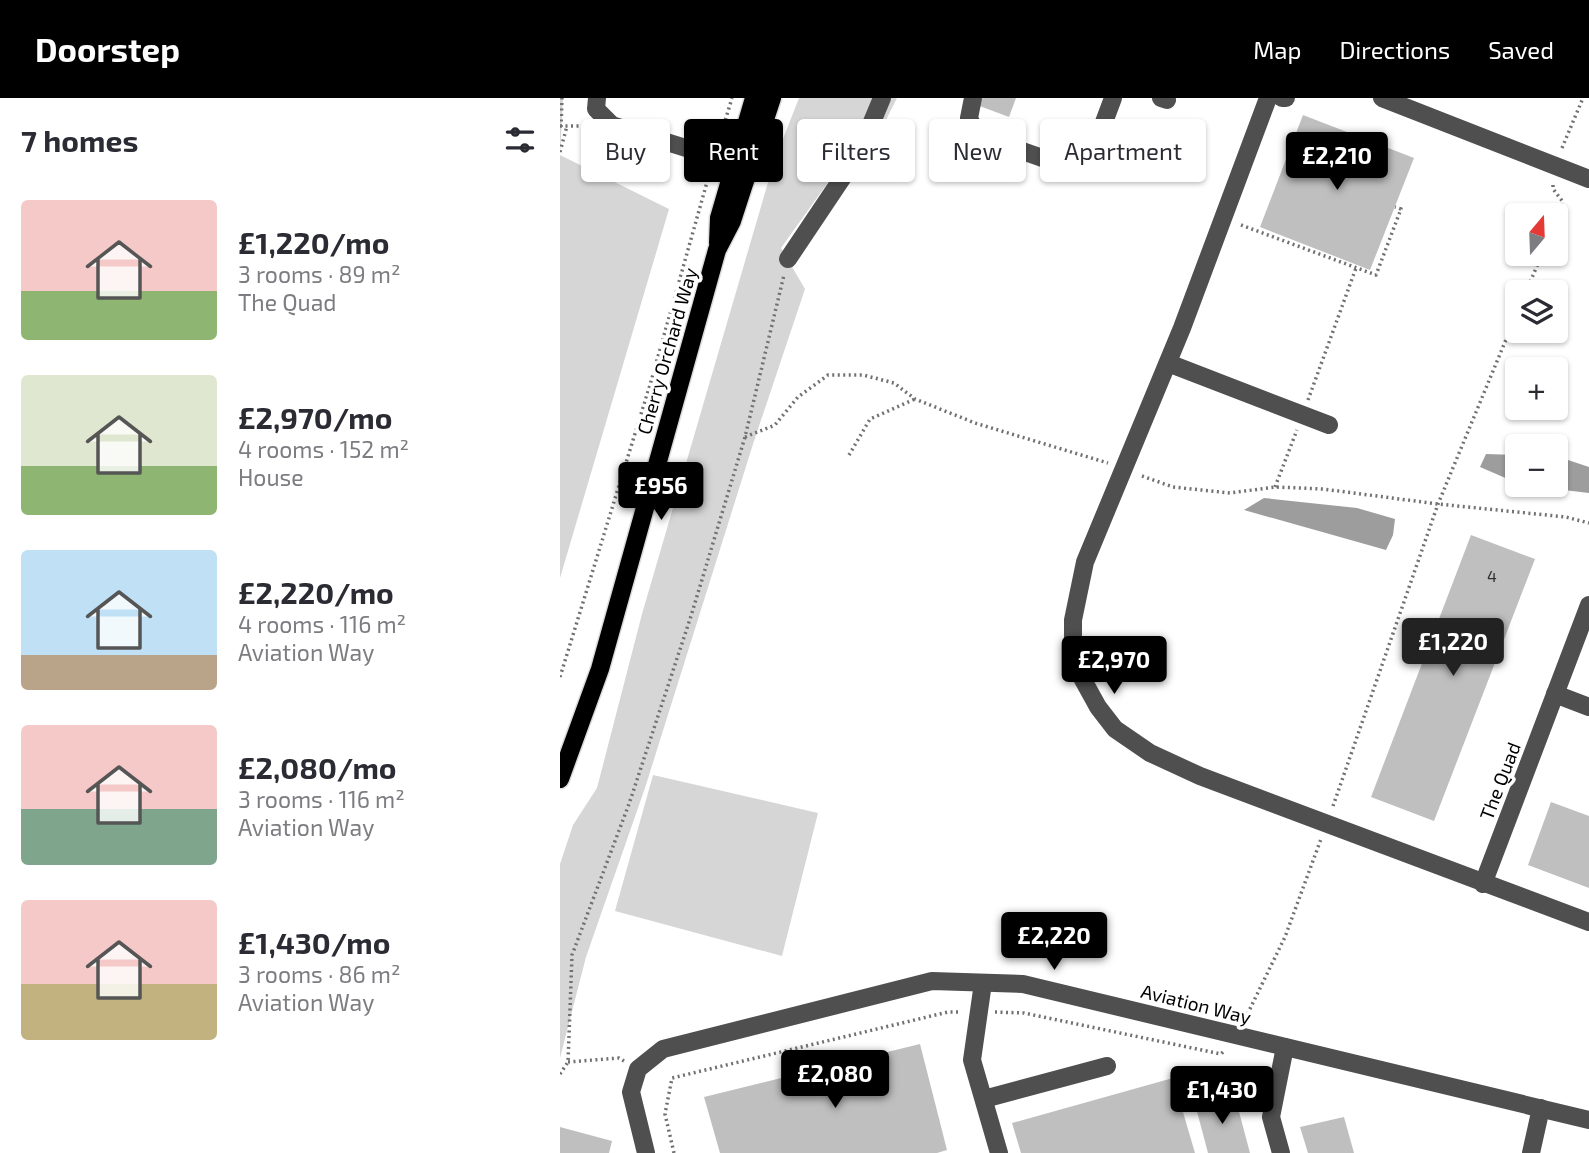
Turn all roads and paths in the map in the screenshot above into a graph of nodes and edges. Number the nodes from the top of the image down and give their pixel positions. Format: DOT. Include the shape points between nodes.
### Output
graph roads {
  1 [pos="562,98"];
  2 [pos="597,98"];
  3 [pos="732,98"];
  4 [pos="754,98"];
  5 [pos="772,98"];
  6 [pos="882,98"];
  7 [pos="973,98"];
  8 [pos="1113,98"];
  9 [pos="1268,98"];
  10 [pos="1382,98"];
  11 [pos="726,119"];
  12 [pos="747,119"];
  13 [pos="567,126"];
  14 [pos="561,127"];
  15 [pos="684,148"];
  16 [pos="560,152"];
  17 [pos="1589,179"];
  18 [pos="707,182"];
  19 [pos="728,182"];
  20 [pos="1395,207"];
  21 [pos="1223,218"];
  22 [pos="717,250"];
  23 [pos="788,259"];
  24 [pos="1356,268"];
  25 [pos="1505,342"];
  26 [pos="1168,363"];
  27 [pos="915,399"];
  28 [pos="1303,415"];
  29 [pos="1328,425"];
  30 [pos="745,437"];
  31 [pos="849,455"];
  32 [pos="1123,469"];
  33 [pos="1275,487"];
  34 [pos="1438,505"];
  35 [pos="1589,523"];
  36 [pos="1589,605"];
  37 [pos="560,677"];
  38 [pos="1555,694"];
  39 [pos="1589,708"];
  40 [pos="560,779"];
  41 [pos="1326,824"];
  42 [pos="1483,884"];
  43 [pos="1589,922"];
  44 [pos="983,983"];
  45 [pos="979,1012"];
  46 [pos="1237,1036"];
  47 [pos="1285,1047"];
  48 [pos="568,1062"];
  49 [pos="1107,1066"];
  50 [pos="638,1069"];
  51 [pos="560,1074"];
  52 [pos="984,1099"];
  53 [pos="1541,1108"];
  54 [pos="1589,1120"];
  55 [pos="646,1153"];
  56 [pos="674,1153"];
  57 [pos="999,1153"];
  58 [pos="1281,1153"];
  59 [pos="1531,1153"];
  1 -- 14 [label="path"];
  2 -- 15 [label="street" via="596,109 612,125"];
  3 -- 11 [label="path"];
  4 -- 12 [label="main road"];
  5 -- 22 [label="main road, Cherry Orchard Way" via="732,222"];
  6 -- 23 [label="street" via="859,153"];
  7 -- 8 [label="street" via="970,118 977,135 1085,173"];
  9 -- 21 [label="street"];
  10 -- 17 [label="street"];
  13 -- 16 [label="path"];
  18 -- 37 [label="path"];
  19 -- 22 [label="main road"];
  20 -- 24 [label="path" via="1401,209 1376,275"];
  21 -- 24 [label="path"];
  21 -- 26 [label="street"];
  22 -- 40 [label="main road, Cherry Orchard Way" via="600,669"];
  23 -- 30 [label="path"];
  24 -- 28 [label="path"];
  25 -- 34 [label="path"];
  26 -- 28 [label="street"];
  26 -- 32 [label="street"];
  27 -- 30 [label="path" via="894,383 863,374 828,375 798,397 775,425"];
  27 -- 31 [label="path" via="870,419"];
  27 -- 32 [label="path" via="975,423"];
  28 -- 29 [label="street"];
  28 -- 33 [label="path"];
  30 -- 48 [label="path" via="629,804 572,955"];
  32 -- 33 [label="path" via="1173,487 1230,493"];
  32 -- 41 [label="street" via="1085,562 1073,620 1073,650 1092,697 1115,729 1150,753"];
  33 -- 34 [label="path"];
  34 -- 35 [label="path"];
  34 -- 41 [label="path"];
  36 -- 38 [label="street, The Quad"];
  38 -- 39 [label="street"];
  38 -- 42 [label="street, The Quad"];
  41 -- 42 [label="street"];
  41 -- 46 [label="path" via="1285,937"];
  42 -- 43 [label="street"];
  44 -- 45 [label="street"];
  44 -- 46 [label="street, Aviation Way" via="1023,984"];
  44 -- 50 [label="street, Aviation Way" via="918,984 663,1049"];
  45 -- 46 [label="path" via="1024,1013 1221,1054"];
  45 -- 52 [label="street" via="972,1060"];
  45 -- 56 [label="path" via="948,1012 672,1078 665,1114"];
  46 -- 47 [label="street, Aviation Way"];
  47 -- 53 [label="street, Aviation Way"];
  47 -- 58 [label="street" via="1271,1117"];
  48 -- 50 [label="path" via="619,1058"];
  48 -- 51 [label="path"];
  49 -- 52 [label="street"];
  50 -- 55 [label="street" via="631,1092"];
  52 -- 57 [label="street"];
  53 -- 54 [label="street, Aviation Way"];
  53 -- 59 [label="street"];
}
